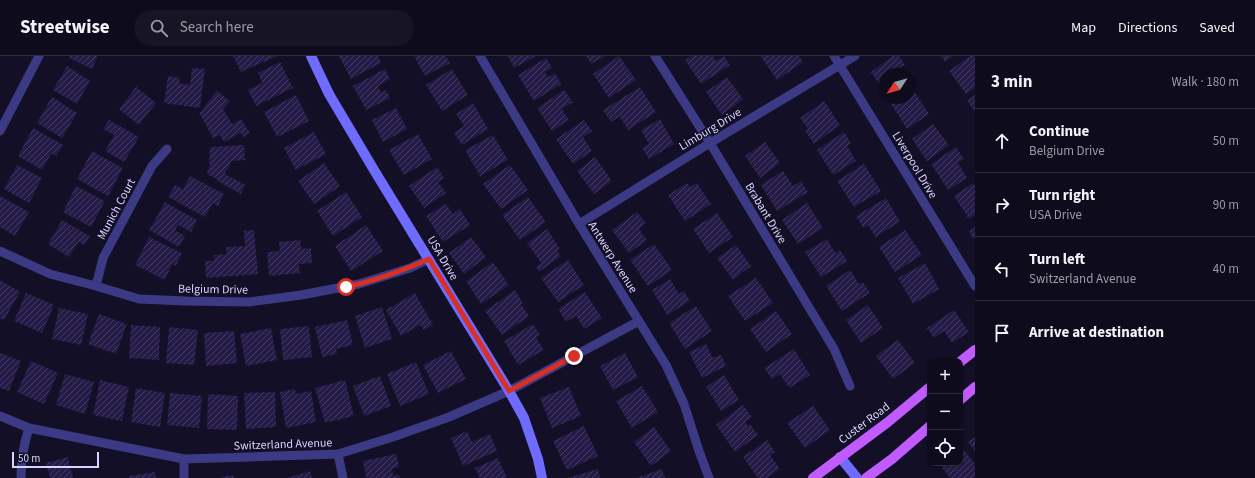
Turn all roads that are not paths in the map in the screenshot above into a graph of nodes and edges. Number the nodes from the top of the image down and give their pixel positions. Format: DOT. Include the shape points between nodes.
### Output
graph roads {
  1 [pos="39,56"];
  2 [pos="311,56"];
  3 [pos="480,56"];
  4 [pos="654,56"];
  5 [pos="834,56"];
  6 [pos="855,56"];
  7 [pos="840,66"];
  8 [pos="0,131"];
  9 [pos="710,143"];
  10 [pos="167,149"];
  11 [pos="579,224"];
  12 [pos="0,251"];
  13 [pos="429,259"];
  14 [pos="96,286"];
  15 [pos="975,286"];
  16 [pos="639,321"];
  17 [pos="975,350"];
  18 [pos="963,360"];
  19 [pos="850,386"];
  20 [pos="975,387"];
  21 [pos="927,390"];
  22 [pos="509,391"];
  23 [pos="963,397"];
  24 [pos="0,416"];
  25 [pos="29,428"];
  26 [pos="927,429"];
  27 [pos="338,454"];
  28 [pos="840,457"];
  29 [pos="184,459"];
  30 [pos="21,478"];
  31 [pos="184,478"];
  32 [pos="343,478"];
  33 [pos="542,478"];
  34 [pos="709,478"];
  35 [pos="813,478"];
  36 [pos="857,478"];
  37 [pos="866,478"];
  1 -- 8 [label="street"];
  2 -- 13 [label="street, USA Drive" via="329,94"];
  3 -- 11 [label="street, Antwerp Avenue"];
  4 -- 9 [label="street, Brabant Drive"];
  5 -- 7 [label="street, Liverpool Drive"];
  6 -- 7 [label="street, Limburg Drive"];
  7 -- 9 [label="street, Limburg Drive"];
  7 -- 15 [label="street, Liverpool Drive"];
  9 -- 11 [label="street, Limburg Drive"];
  9 -- 19 [label="street, Brabant Drive" via="834,349"];
  10 -- 14 [label="street, Munich Court" via="152,166 103,258"];
  11 -- 16 [label="street, Antwerp Avenue"];
  12 -- 14 [label="street, Belgium Drive" via="50,274"];
  13 -- 14 [label="street, Belgium Drive" via="410,268 359,284 301,296 249,302 139,299"];
  13 -- 22 [label="street, USA Drive"];
  16 -- 22 [label="street, Switzerland Avenue"];
  16 -- 34 [label="street, Antwerp Avenue" via="666,365 684,404"];
  17 -- 18 [label="main road"];
  20 -- 23 [label="main road"];
  21 -- 28 [label="main road, Custer Road"];
  22 -- 27 [label="street, Switzerland Avenue" via="449,418"];
  22 -- 33 [label="street, USA Drive" via="524,418"];
  24 -- 25 [label="street, Switzerland Avenue"];
  25 -- 29 [label="street, Switzerland Avenue"];
  25 -- 30 [label="street" via="21,459"];
  26 -- 37 [label="main road"];
  27 -- 29 [label="street, Switzerland Avenue"];
  27 -- 32 [label="street"];
  28 -- 35 [label="main road, Custer Road"];
  28 -- 36 [label="street"];
  29 -- 31 [label="street"];
}
